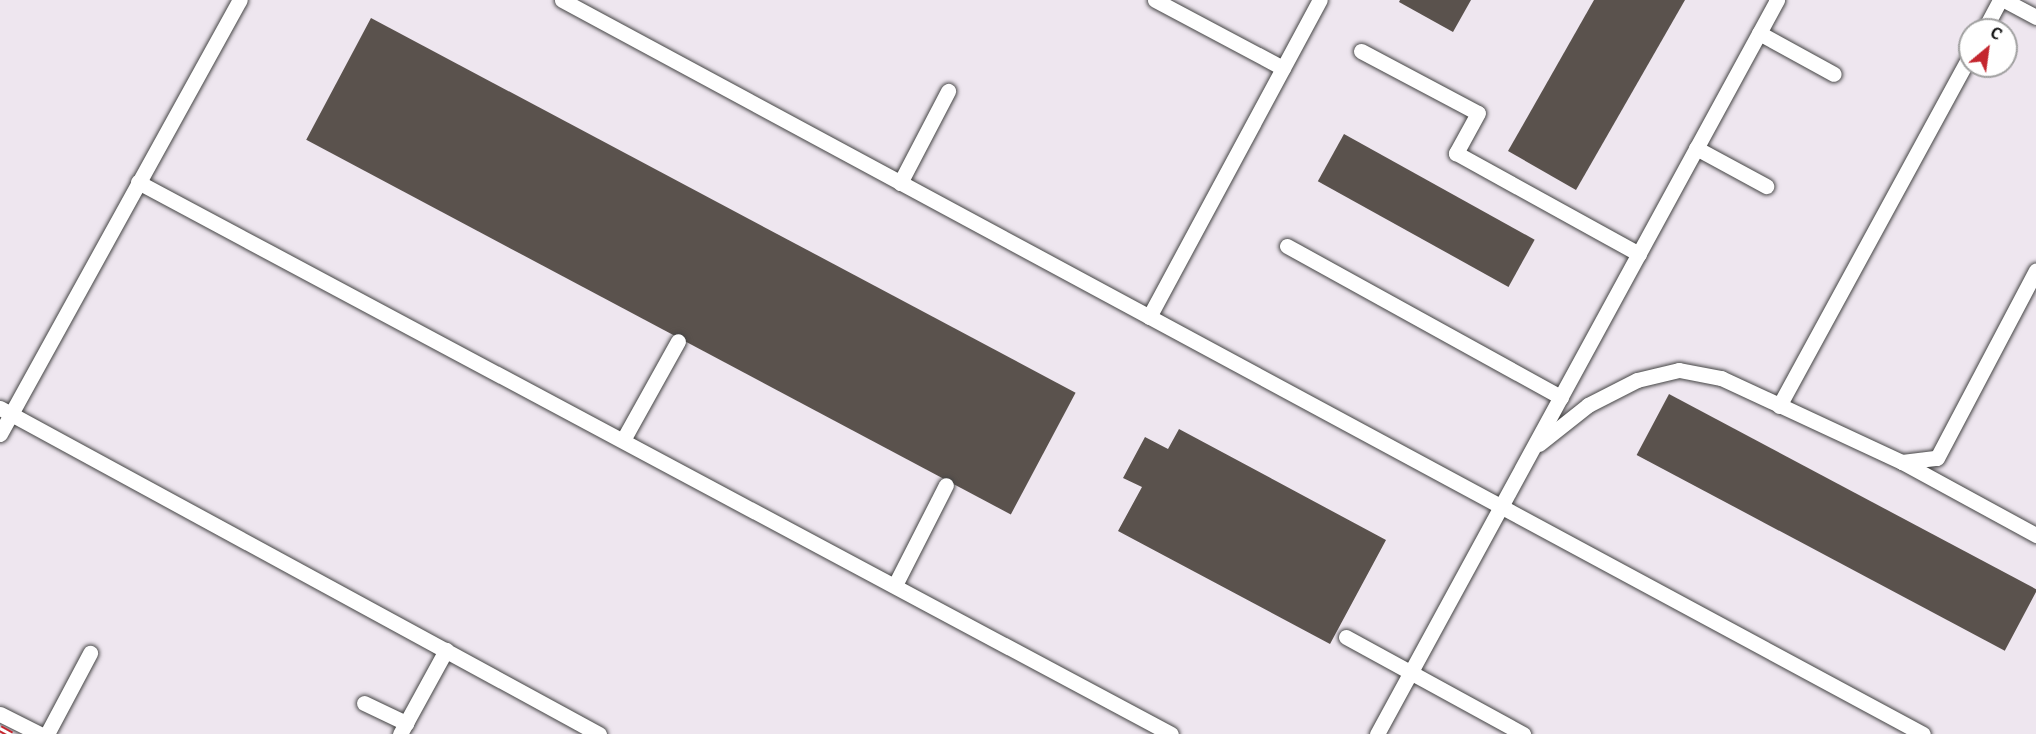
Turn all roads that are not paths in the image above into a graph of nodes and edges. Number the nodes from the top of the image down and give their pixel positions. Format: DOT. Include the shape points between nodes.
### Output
graph roads {
  1 [pos="240,0"];
  2 [pos="562,0"];
  3 [pos="1155,0"];
  4 [pos="1320,0"];
  5 [pos="1777,0"];
  6 [pos="2002,0"];
  7 [pos="578,4"];
  8 [pos="2036,17"];
  9 [pos="1991,18"];
  10 [pos="1759,33"];
  11 [pos="1361,51"];
  12 [pos="1283,68"];
  13 [pos="1834,74"];
  14 [pos="1958,78"];
  15 [pos="948,91"];
  16 [pos="1696,148"];
  17 [pos="138,182"];
  18 [pos="900,183"];
  19 [pos="1766,186"];
  20 [pos="1287,246"];
  21 [pos="1639,254"];
  22 [pos="2036,270"];
  23 [pos="1149,317"];
  24 [pos="678,341"];
  25 [pos="1561,397"];
  26 [pos="1779,406"];
  27 [pos="5,411"];
  28 [pos="0,434"];
  29 [pos="623,440"];
  30 [pos="1532,450"];
  31 [pos="1902,462"];
  32 [pos="946,485"];
  33 [pos="1501,506"];
  34 [pos="2036,535"];
  35 [pos="895,585"];
  36 [pos="1347,637"];
  37 [pos="446,650"];
  38 [pos="90,652"];
  39 [pos="1410,674"];
  40 [pos="364,703"];
  41 [pos="0,714"];
  42 [pos="403,729"];
  43 [pos="40,734"];
  44 [pos="47,734"];
  45 [pos="599,734"];
  46 [pos="1172,734"];
  47 [pos="1377,734"];
  48 [pos="1523,734"];
  49 [pos="1923,734"];
  1 -- 17 [label="lane"];
  2 -- 7 [label="lane"];
  3 -- 12 [label="lane"];
  4 -- 12 [label="lane"];
  5 -- 10 [label="lane"];
  6 -- 8 [label="lane"];
  6 -- 9 [label="lane"];
  7 -- 18 [label="lane"];
  10 -- 13 [label="lane"];
  10 -- 16 [label="lane"];
  11 -- 21 [label="lane" via="1478,113 1456,153"];
  12 -- 23 [label="lane"];
  14 -- 26 [label="lane"];
  15 -- 18 [label="lane"];
  16 -- 19 [label="lane"];
  16 -- 21 [label="lane"];
  17 -- 27 [label="lane"];
  17 -- 29 [label="lane"];
  18 -- 23 [label="lane"];
  20 -- 25 [label="lane"];
  21 -- 25 [label="lane"];
  22 -- 31 [label="lane" via="1937,458"];
  23 -- 33 [label="lane"];
  24 -- 29 [label="lane"];
  25 -- 30 [label="lane"];
  26 -- 30 [label="lane" via="1721,378 1679,370 1636,380 1588,405"];
  26 -- 31 [label="lane"];
  27 -- 28 [label="lane"];
  27 -- 37 [label="lane"];
  29 -- 35 [label="lane"];
  30 -- 33 [label="lane"];
  31 -- 34 [label="lane"];
  32 -- 35 [label="lane"];
  33 -- 39 [label="lane"];
  33 -- 49 [label="lane"];
  35 -- 46 [label="lane"];
  36 -- 39 [label="lane"];
  37 -- 42 [label="lane"];
  37 -- 45 [label="lane"];
  38 -- 44 [label="lane"];
  39 -- 47 [label="lane"];
  39 -- 48 [label="lane"];
  40 -- 42 [label="lane"];
  41 -- 43 [label="lane"];
}
